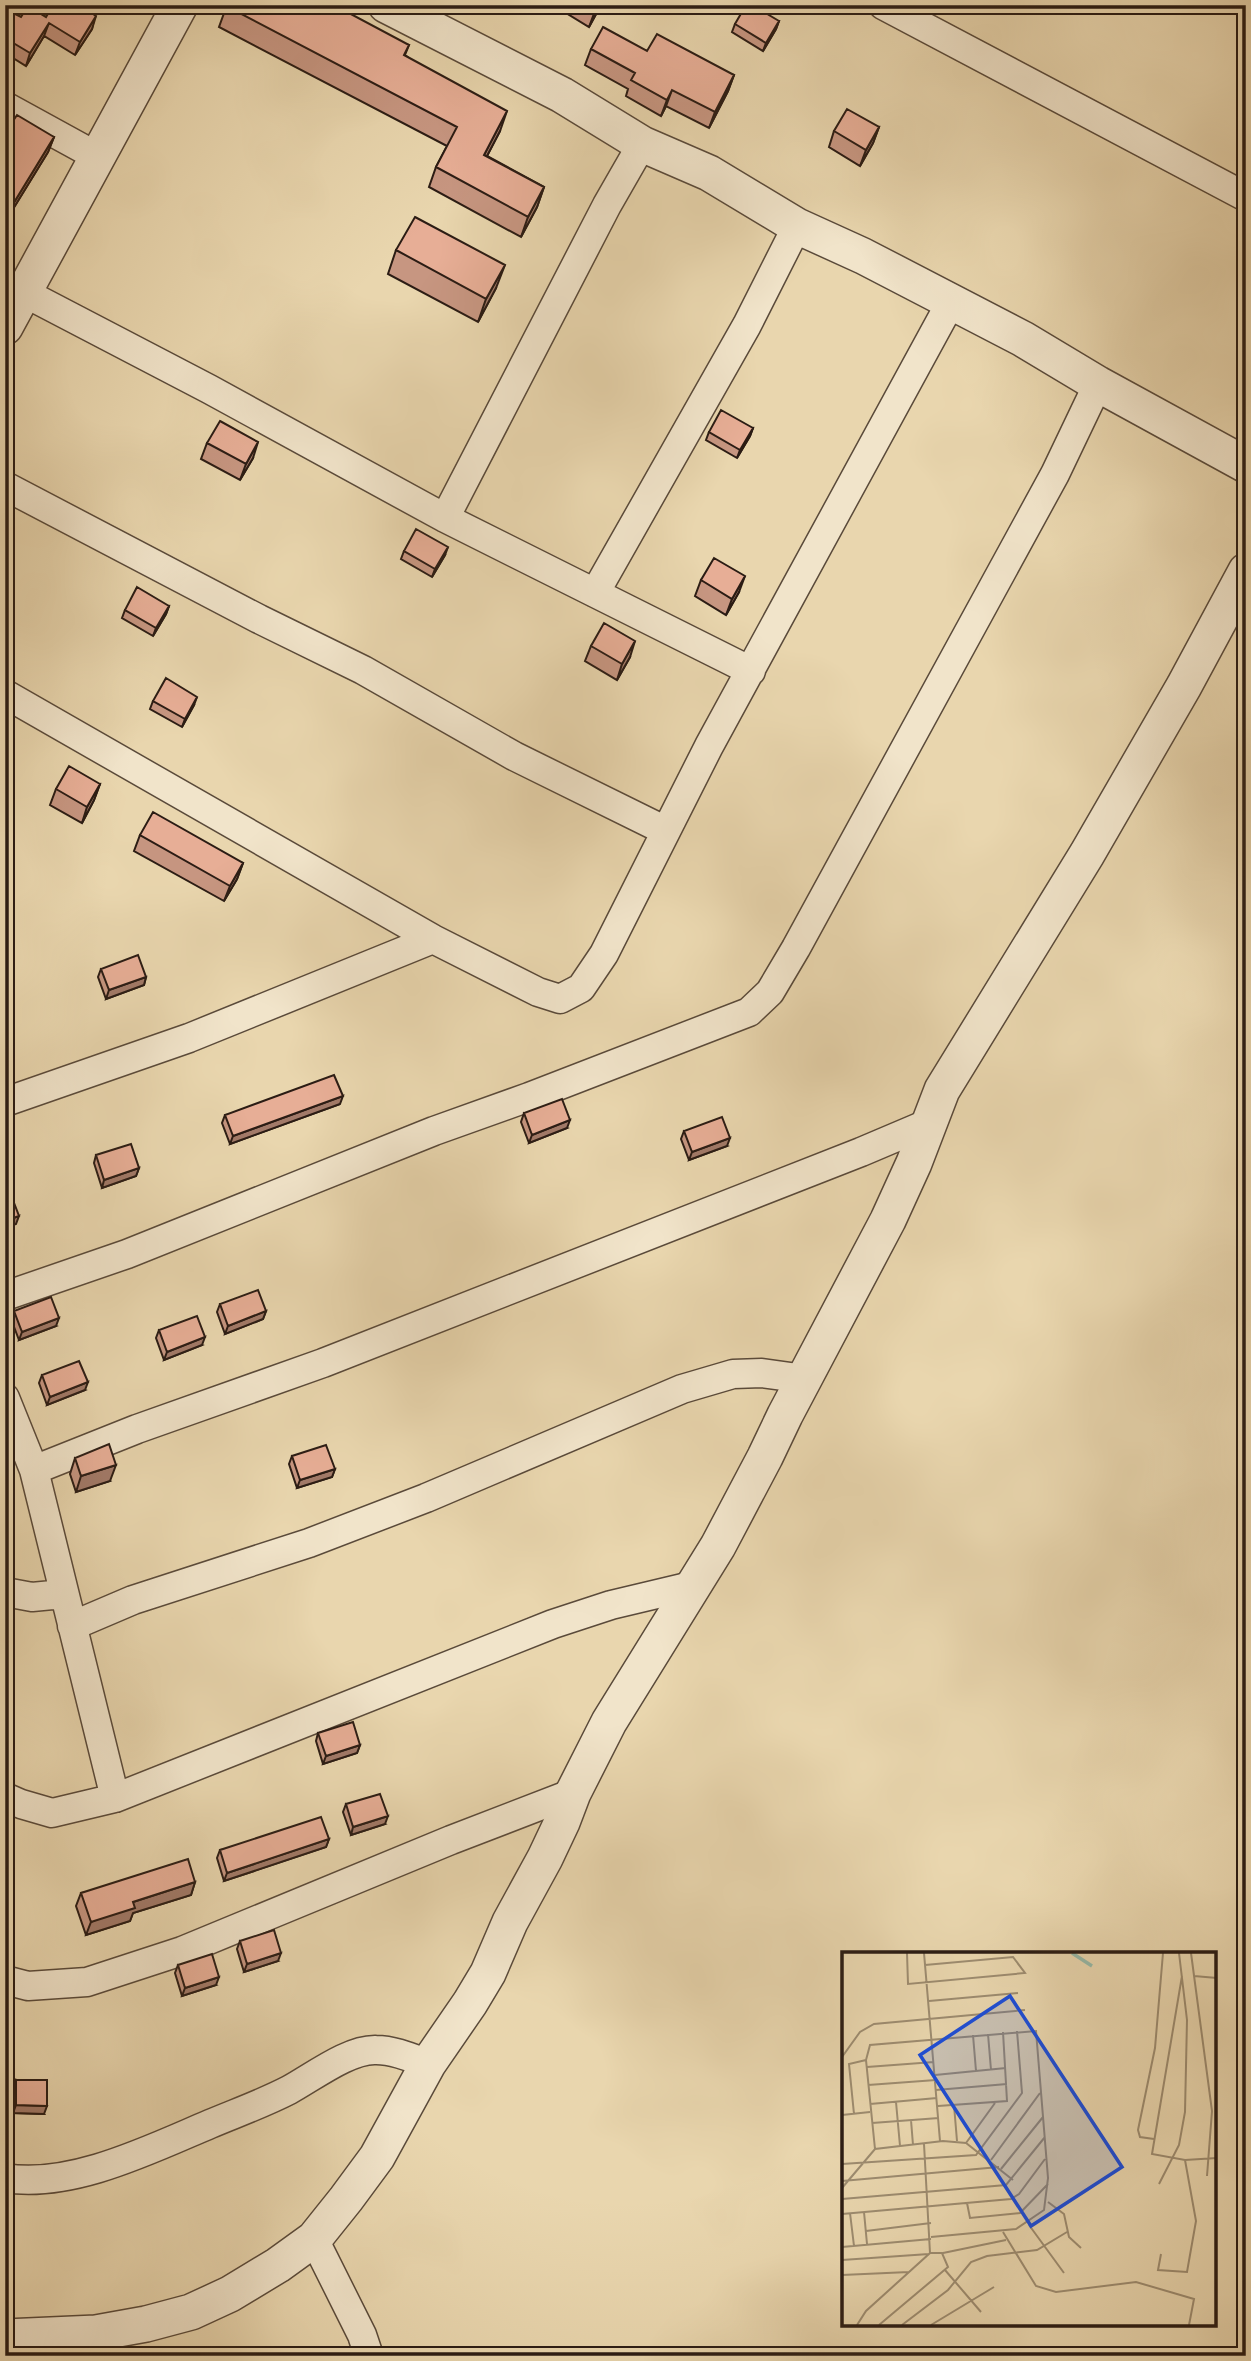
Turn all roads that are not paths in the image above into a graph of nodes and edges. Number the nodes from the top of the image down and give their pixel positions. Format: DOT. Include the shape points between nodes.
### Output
graph roads {
  1 [pos="180,5"];
  2 [pos="386,5"];
  3 [pos="883,5"];
  4 [pos="5,106"];
  5 [pos="642,144"];
  6 [pos="98,157"];
  7 [pos="1246,197"];
  8 [pos="797,226"];
  9 [pos="23,292"];
  10 [pos="951,302"];
  11 [pos="5,327"];
  12 [pos="1098,384"];
  13 [pos="1246,465"];
  14 [pos="5,486"];
  15 [pos="445,518"];
  16 [pos="1246,571"];
  17 [pos="595,593"];
  18 [pos="751,671"];
  19 [pos="9,705"];
  20 [pos="666,831"];
  21 [pos="433,939"];
  22 [pos="5,1102"];
  23 [pos="927,1124"];
  24 [pos="5,1296"];
  25 [pos="805,1379"];
  26 [pos="5,1398"];
  27 [pos="34,1470"];
  28 [pos="695,1585"];
  29 [pos="5,1591"];
  30 [pos="63,1594"];
  31 [pos="72,1626"];
  32 [pos="573,1793"];
  33 [pos="5,1797"];
  34 [pos="115,1798"];
  35 [pos="5,1980"];
  36 [pos="428,2064"];
  37 [pos="5,2178"];
  38 [pos="314,2239"];
  39 [pos="5,2337"];
  40 [pos="369,2356"];
  1 -- 6 [label="street"];
  2 -- 5 [label="street" via="562,95"];
  3 -- 7 [label="street"];
  4 -- 6 [label="street"];
  5 -- 8 [label="street" via="709,173"];
  5 -- 15 [label="street"];
  6 -- 9 [label="street"];
  8 -- 10 [label="street"];
  8 -- 17 [label="street" via="747,326"];
  9 -- 11 [label="street"];
  9 -- 15 [label="street"];
  10 -- 12 [label="street"];
  10 -- 18 [label="street"];
  12 -- 13 [label="street"];
  12 -- 24 [label="street" via="1055,474 796,948 770,992 750,1012 127,1254"];
  14 -- 20 [label="street" via="363,670 514,757"];
  15 -- 17 [label="street"];
  16 -- 23 [label="street" via="1087,854 947,1080"];
  17 -- 18 [label="street"];
  18 -- 20 [label="street"];
  19 -- 21 [label="street"];
  20 -- 21 [label="street" via="604,954 582,988 560,999"];
  21 -- 22 [label="street" via="189,1038"];
  23 -- 25 [label="street" via="888,1220"];
  23 -- 27 [label="street" via="323,1363"];
  25 -- 28 [label="street"];
  25 -- 31 [label="street" via="733,1374 682,1389 426,1499"];
  26 -- 27 [label="street"];
  27 -- 30 [label="street"];
  28 -- 32 [label="street" via="609,1722"];
  28 -- 34 [label="street" via="552,1624"];
  29 -- 30 [label="street" via="33,1597"];
  30 -- 31 [label="street"];
  31 -- 34 [label="street"];
  32 -- 35 [label="street" via="183,1951 87,1982 28,1986"];
  32 -- 36 [label="street" via="488,1973"];
  33 -- 34 [label="street" via="52,1813"];
  36 -- 37 [label="street" via="375,2049 348,2057 288,2091 149,2150 100,2167 37,2180"];
  36 -- 38 [label="street" via="377,2157"];
  38 -- 39 [label="street" via="230,2294 191,2312 96,2333"];
  38 -- 40 [label="street"];
}
